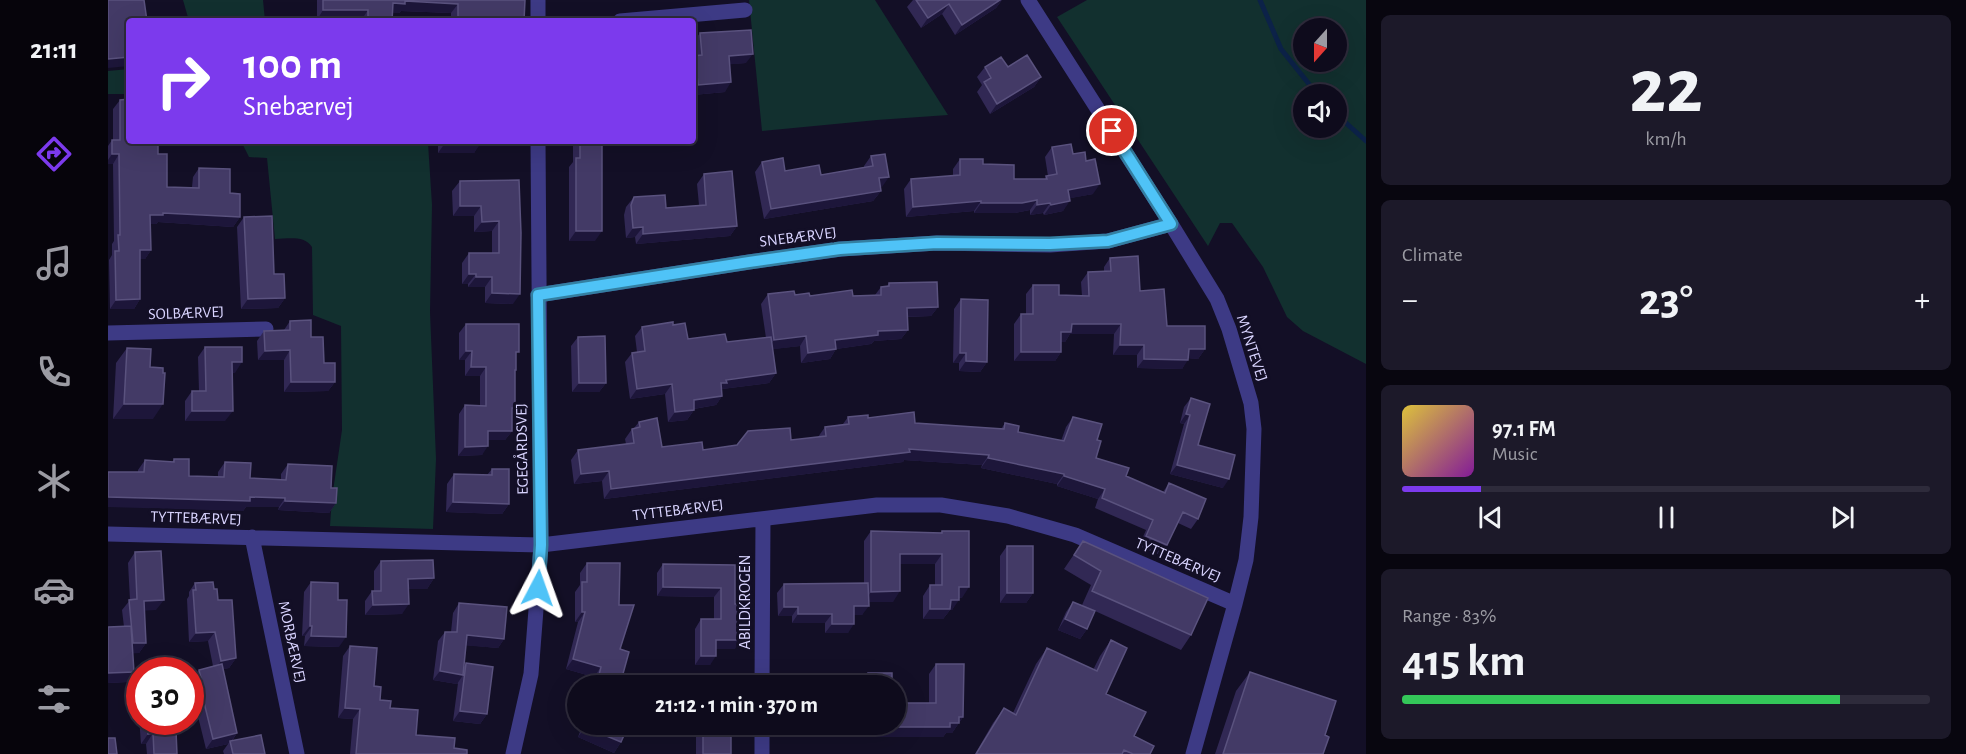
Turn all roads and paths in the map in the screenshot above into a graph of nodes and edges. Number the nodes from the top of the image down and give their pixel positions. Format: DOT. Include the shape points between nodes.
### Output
graph roads {
  1 [pos="538,0"];
  2 [pos="1028,0"];
  3 [pos="745,9"];
  4 [pos="538,18"];
  5 [pos="651,18"];
  6 [pos="538,144"];
  7 [pos="1171,224"];
  8 [pos="538,295"];
  9 [pos="266,329"];
  10 [pos="108,333"];
  11 [pos="763,519"];
  12 [pos="108,534"];
  13 [pos="252,537"];
  14 [pos="541,545"];
  15 [pos="1235,604"];
  16 [pos="762,675"];
  17 [pos="762,735"];
  18 [pos="297,754"];
  19 [pos="513,754"];
  20 [pos="762,754"];
  21 [pos="1193,754"];
  1 -- 4 [label="street"];
  2 -- 7 [label="street, MYNTEVEJ"];
  3 -- 5 [label="street"];
  6 -- 8 [label="street, EGEGÅRDSVEJ"];
  7 -- 8 [label="street, SNEBÆRVEJ" via="1108,241 937,243 840,249"];
  7 -- 15 [label="street, MYNTEVEJ" via="1217,299 1251,403 1251,517"];
  8 -- 14 [label="street, EGEGÅRDSVEJ"];
  9 -- 10 [label="street, SOLBÆRVEJ"];
  11 -- 14 [label="street, TYTTEBÆRVEJ"];
  11 -- 15 [label="street, TYTTEBÆRVEJ" via="877,505 941,505 978,510 1075,535"];
  11 -- 16 [label="street, ABILDKROGEN"];
  12 -- 13 [label="street, TYTTEBÆRVEJ"];
  13 -- 14 [label="street, TYTTEBÆRVEJ"];
  13 -- 18 [label="street, MORBÆRVEJ"];
  14 -- 19 [label="street, EGEGÅRDSVEJ" via="531,674"];
  15 -- 21 [label="street, MYNTEVEJ"];
  17 -- 20 [label="street"];
}
